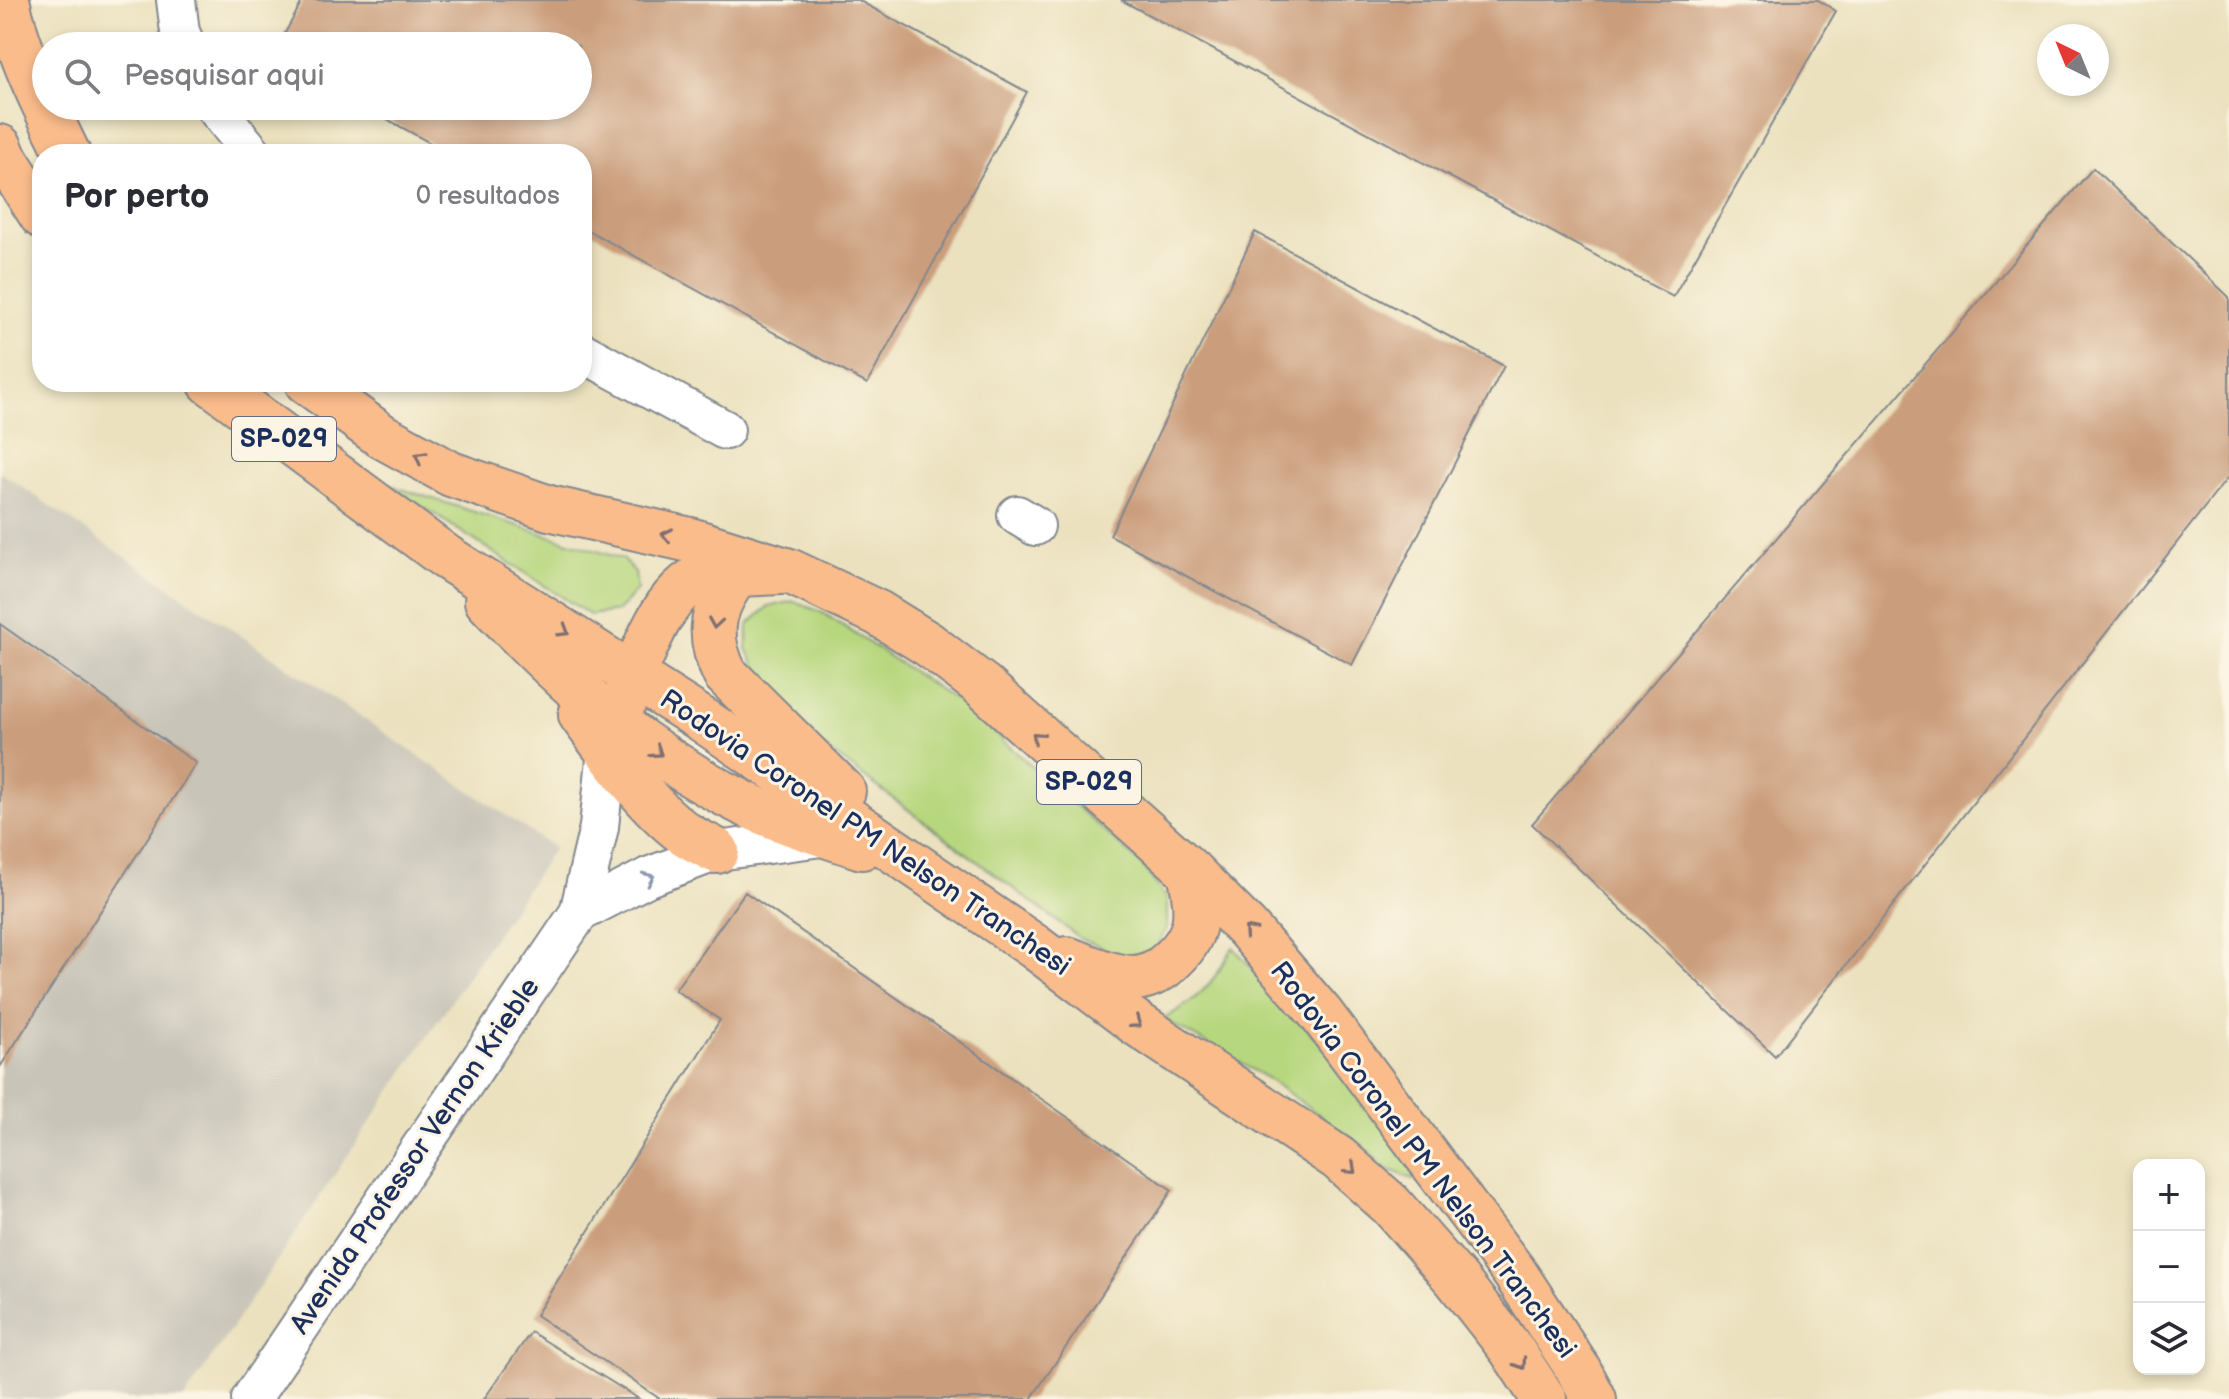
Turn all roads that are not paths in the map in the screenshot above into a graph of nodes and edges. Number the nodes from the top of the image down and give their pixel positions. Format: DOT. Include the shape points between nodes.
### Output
graph roads {
  1 [pos="7,0"];
  2 [pos="176,0"];
  3 [pos="180,32"];
  4 [pos="32,79"];
  5 [pos="51,120"];
  6 [pos="225,120"];
  7 [pos="63,144"];
  8 [pos="245,144"];
  9 [pos="0,147"];
  10 [pos="32,200"];
  11 [pos="592,357"];
  12 [pos="223,392"];
  13 [pos="321,392"];
  14 [pos="725,430"];
  15 [pos="446,557"];
  16 [pos="789,571"];
  17 [pos="738,574"];
  18 [pos="635,675"];
  19 [pos="611,737"];
  20 [pos="829,836"];
  21 [pos="717,851"];
  22 [pos="921,868"];
  23 [pos="1190,871"];
  24 [pos="579,913"];
  25 [pos="1035,947"];
  26 [pos="251,1399"];
  27 [pos="1544,1399"];
  28 [pos="1594,1399"];
  1 -- 4 [label="highway"];
  2 -- 3 [label="street"];
  5 -- 7 [label="highway"];
  6 -- 8 [label="street"];
  9 -- 10 [label="highway"];
  11 -- 14 [label="street"];
  12 -- 15 [label="highway, Rodovia Coronel PM Nelson Tranchesi / SP-029"];
  16 -- 13 [label="highway, Rodovia Coronel PM Nelson Tranchesi / SP-029, one-way" via="690,540 549,508 451,474 382,436"];
  15 -- 18 [label="highway, Rodovia Coronel PM Nelson Tranchesi / SP-029, one-way"];
  15 -- 19 [label="highway, SP-029"];
  16 -- 17 [label="highway, SP-029"];
  23 -- 16 [label="highway, Rodovia Coronel PM Nelson Tranchesi / SP-029, one-way" via="982,685 928,644 878,613"];
  17 -- 18 [label="highway, SP-029" via="711,572 680,590"];
  17 -- 22 [label="highway, SP-029, one-way" via="716,610 712,631 715,655 725,674"];
  18 -- 19 [label="highway, SP-029"];
  18 -- 22 [label="highway, Rodovia Coronel PM Nelson Tranchesi / SP-029"];
  19 -- 20 [label="highway, SP-029, one-way" via="758,811"];
  19 -- 21 [label="highway, SP-029" via="639,789 683,832"];
  19 -- 24 [label="street, Avenida Professor Vernon Krieble" via="599,827"];
  20 -- 21 [label="street, Avenida Professor Vernon Krieble"];
  20 -- 22 [label="highway, SP-029"];
  24 -- 21 [label="street, Avenida Professor Vernon Krieble, one-way" via="648,877"];
  22 -- 25 [label="highway, Rodovia Coronel PM Nelson Tranchesi / SP-029"];
  23 -- 25 [label="highway, SP-029" via="1197,906 1194,931 1159,971 1135,978 1104,973"];
  28 -- 23 [label="highway, Rodovia Coronel PM Nelson Tranchesi / SP-029, one-way" via="1514,1272 1321,1014"];
  24 -- 26 [label="street, Avenida Professor Vernon Krieble"];
  25 -- 27 [label="highway, Rodovia Coronel PM Nelson Tranchesi / SP-029, one-way" via="1136,1023 1338,1158 1391,1205 1511,1349"];
}
